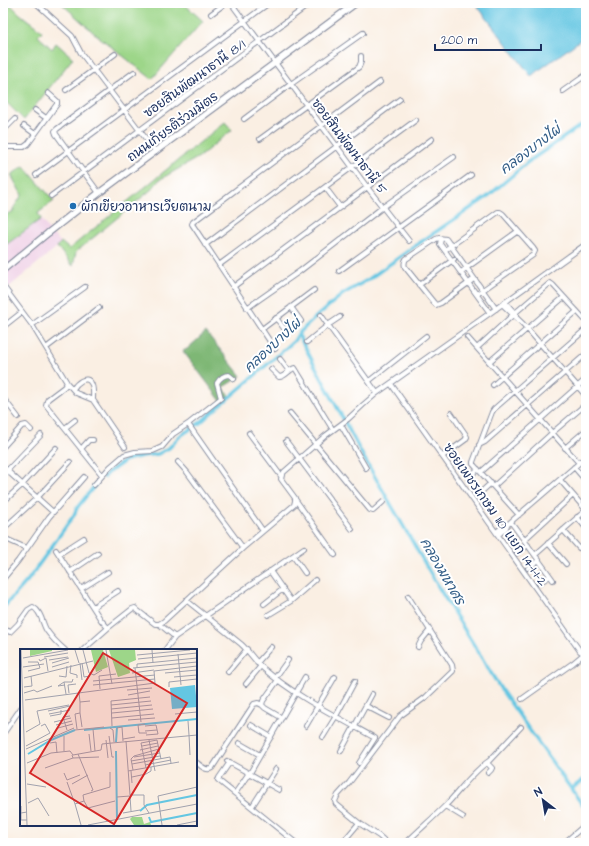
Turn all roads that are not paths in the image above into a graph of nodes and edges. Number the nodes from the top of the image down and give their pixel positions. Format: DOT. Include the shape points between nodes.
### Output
graph roads {
  1 [pos="36,3"];
  2 [pos="226,3"];
  3 [pos="231,3"];
  4 [pos="269,3"];
  5 [pos="311,3"];
  6 [pos="356,3"];
  7 [pos="211,14"];
  8 [pos="245,21"];
  9 [pos="363,33"];
  10 [pos="260,42"];
  11 [pos="115,54"];
  12 [pos="361,56"];
  13 [pos="276,63"];
  14 [pos="94,70"];
  15 [pos="134,72"];
  16 [pos="586,75"];
  17 [pos="380,82"];
  18 [pos="291,84"];
  19 [pos="66,90"];
  20 [pos="110,90"];
  21 [pos="563,92"];
  22 [pos="48,94"];
  23 [pos="400,99"];
  24 [pos="306,104"];
  25 [pos="35,110"];
  26 [pos="125,110"];
  27 [pos="46,118"];
  28 [pos="15,119"];
  29 [pos="244,119"];
  30 [pos="416,120"];
  31 [pos="322,125"];
  32 [pos="24,126"];
  33 [pos="3,131"];
  34 [pos="140,131"];
  35 [pos="35,134"];
  36 [pos="432,138"];
  37 [pos="260,139"];
  38 [pos="337,146"];
  39 [pos="3,147"];
  40 [pos="68,152"];
  41 [pos="156,152"];
  42 [pos="454,157"];
  43 [pos="352,167"];
  44 [pos="84,172"];
  45 [pos="36,175"];
  46 [pos="470,175"];
  47 [pos="326,186"];
  48 [pos="367,187"];
  49 [pos="99,193"];
  50 [pos="51,196"];
  51 [pos="340,207"];
  52 [pos="383,208"];
  53 [pos="398,227"];
  54 [pos="518,231"];
  55 [pos="441,239"];
  56 [pos="409,241"];
  57 [pos="586,244"];
  58 [pos="205,245"];
  59 [pos="451,246"];
  60 [pos="445,250"];
  61 [pos="458,256"];
  62 [pos="453,260"];
  63 [pos="219,265"];
  64 [pos="466,268"];
  65 [pos="3,270"];
  66 [pos="339,271"];
  67 [pos="461,272"];
  68 [pos="474,279"];
  69 [pos="469,283"];
  70 [pos="419,285"];
  71 [pos="3,286"];
  72 [pos="84,287"];
  73 [pos="233,287"];
  74 [pos="314,290"];
  75 [pos="482,290"];
  76 [pos="477,294"];
  77 [pos="564,297"];
  78 [pos="504,303"];
  79 [pos="291,307"];
  80 [pos="99,308"];
  81 [pos="247,308"];
  82 [pos="496,309"];
  83 [pos="577,311"];
  84 [pos="22,312"];
  85 [pos="490,313"];
  86 [pos="514,314"];
  87 [pos="321,315"];
  88 [pos="340,316"];
  89 [pos="276,318"];
  90 [pos="301,321"];
  91 [pos="586,321"];
  92 [pos="32,325"];
  93 [pos="328,325"];
  94 [pos="3,327"];
  95 [pos="262,329"];
  96 [pos="527,329"];
  97 [pos="586,329"];
  98 [pos="286,331"];
  99 [pos="426,336"];
  100 [pos="467,337"];
  101 [pos="307,342"];
  102 [pos="539,344"];
  103 [pos="46,348"];
  104 [pos="274,348"];
  105 [pos="477,348"];
  106 [pos="586,354"];
  107 [pos="552,358"];
  108 [pos="280,359"];
  109 [pos="489,362"];
  110 [pos="271,369"];
  111 [pos="289,371"];
  112 [pos="564,372"];
  113 [pos="502,376"];
  114 [pos="234,379"];
  115 [pos="586,379"];
  116 [pos="369,381"];
  117 [pos="67,383"];
  118 [pos="391,384"];
  119 [pos="493,385"];
  120 [pos="578,386"];
  121 [pos="73,389"];
  122 [pos="515,391"];
  123 [pos="377,393"];
  124 [pos="8,395"];
  125 [pos="586,396"];
  126 [pos="4,400"];
  127 [pos="93,400"];
  128 [pos="586,404"];
  129 [pos="527,405"];
  130 [pos="290,413"];
  131 [pos="451,413"];
  132 [pos="18,417"];
  133 [pos="540,419"];
  134 [pos="75,420"];
  135 [pos="342,424"];
  136 [pos="190,427"];
  137 [pos="64,428"];
  138 [pos="31,430"];
  139 [pos="333,430"];
  140 [pos="586,430"];
  141 [pos="249,433"];
  142 [pos="552,433"];
  143 [pos="41,435"];
  144 [pos="93,440"];
  145 [pos="286,441"];
  146 [pos="316,445"];
  147 [pos="479,445"];
  148 [pos="3,447"];
  149 [pos="126,447"];
  150 [pos="56,448"];
  151 [pos="565,448"];
  152 [pos="81,449"];
  153 [pos="442,456"];
  154 [pos="586,457"];
  155 [pos="300,458"];
  156 [pos="70,462"];
  157 [pos="178,462"];
  158 [pos="579,463"];
  159 [pos="3,467"];
  160 [pos="574,467"];
  161 [pos="366,468"];
  162 [pos="7,471"];
  163 [pos="479,471"];
  164 [pos="3,475"];
  165 [pos="102,475"];
  166 [pos="281,476"];
  167 [pos="84,477"];
  168 [pos="468,478"];
  169 [pos="560,480"];
  170 [pos="586,481"];
  171 [pos="94,484"];
  172 [pos="22,485"];
  173 [pos="493,485"];
  174 [pos="479,494"];
  175 [pos="573,495"];
  176 [pos="37,498"];
  177 [pos="295,499"];
  178 [pos="3,502"];
  179 [pos="383,502"];
  180 [pos="586,510"];
  181 [pos="53,512"];
  182 [pos="519,515"];
  183 [pos="577,517"];
  184 [pos="511,522"];
  185 [pos="586,528"];
  186 [pos="3,529"];
  187 [pos="352,529"];
  188 [pos="563,530"];
  189 [pos="263,531"];
  190 [pos="497,533"];
  191 [pos="84,538"];
  192 [pos="524,540"];
  193 [pos="3,542"];
  194 [pos="548,543"];
  195 [pos="528,545"];
  196 [pos="26,548"];
  197 [pos="243,548"];
  198 [pos="304,548"];
  199 [pos="579,548"];
  200 [pos="56,550"];
  201 [pos="98,553"];
  202 [pos="517,553"];
  203 [pos="59,554"];
  204 [pos="335,555"];
  205 [pos="535,555"];
  206 [pos="293,556"];
  207 [pos="539,560"];
  208 [pos="566,564"];
  209 [pos="528,568"];
  210 [pos="270,571"];
  211 [pos="70,572"];
  212 [pos="108,572"];
  213 [pos="305,573"];
  214 [pos="550,576"];
  215 [pos="3,579"];
  216 [pos="315,580"];
  217 [pos="553,580"];
  218 [pos="539,583"];
  219 [pos="81,589"];
  220 [pos="282,589"];
  221 [pos="118,591"];
  222 [pos="408,596"];
  223 [pos="186,600"];
  224 [pos="291,601"];
  225 [pos="264,604"];
  226 [pos="93,607"];
  227 [pos="268,615"];
  228 [pos="206,616"];
  229 [pos="159,624"];
  230 [pos="108,628"];
  231 [pos="6,630"];
  232 [pos="430,630"];
  233 [pos="175,637"];
  234 [pos="271,647"];
  235 [pos="418,647"];
  236 [pos="64,649"];
  237 [pos="84,649"];
  238 [pos="166,649"];
  239 [pos="247,649"];
  240 [pos="585,655"];
  241 [pos="288,660"];
  242 [pos="259,665"];
  243 [pos="228,672"];
  244 [pos="305,677"];
  245 [pos="335,677"];
  246 [pos="277,679"];
  247 [pos="355,680"];
  248 [pos="246,684"];
  249 [pos="296,693"];
  250 [pos="372,694"];
  251 [pos="522,699"];
  252 [pos="262,705"];
  253 [pos="318,706"];
  254 [pos="366,706"];
  255 [pos="20,709"];
  256 [pos="336,716"];
  257 [pos="282,718"];
  258 [pos="390,718"];
  259 [pos="251,725"];
  260 [pos="306,726"];
  261 [pos="355,727"];
  262 [pos="520,727"];
  263 [pos="3,734"];
  264 [pos="271,737"];
  265 [pos="323,737"];
  266 [pos="239,743"];
  267 [pos="341,751"];
  268 [pos="260,755"];
  269 [pos="197,763"];
  270 [pos="359,763"];
  271 [pos="486,763"];
  272 [pos="276,769"];
  273 [pos="249,773"];
  274 [pos="488,773"];
  275 [pos="267,783"];
  276 [pos="279,790"];
  277 [pos="236,792"];
  278 [pos="253,805"];
  279 [pos="445,806"];
  280 [pos="463,817"];
  281 [pos="359,823"];
  282 [pos="586,824"];
  283 [pos="296,843"];
  284 [pos="342,843"];
  285 [pos="387,843"];
  286 [pos="406,843"];
  287 [pos="564,843"];
  1 -- 14 [label="street" via="72,36"];
  2 -- 7 [label="street"];
  3 -- 8 [label="street, ซอยสินพัฒนาธานี 5"];
  4 -- 8 [label="street"];
  5 -- 10 [label="street, ซอยสินพัฒนาธานี 8/1"];
  6 -- 13 [label="street, ถนนเกียรติร่วมมิตร"];
  8 -- 10 [label="street, ซอยสินพัฒนาธานี 5"];
  8 -- 26 [label="street"];
  9 -- 18 [label="street"];
  10 -- 13 [label="street, ซอยสินพัฒนาธานี 5"];
  10 -- 34 [label="street, ซอยสินพัฒนาธานี 8/1"];
  11 -- 14 [label="street"];
  12 -- 24 [label="street" via="359,67"];
  13 -- 18 [label="street, ซอยสินพัฒนาธานี 5"];
  13 -- 41 [label="street, ถนนเกียรติร่วมมิตร"];
  14 -- 19 [label="street"];
  14 -- 20 [label="street"];
  15 -- 20 [label="street"];
  16 -- 21 [label="street"];
  17 -- 31 [label="street"];
  18 -- 24 [label="street, ซอยสินพัฒนาธานี 5"];
  18 -- 29 [label="street"];
  20 -- 26 [label="street"];
  20 -- 40 [label="street" via="55,131"];
  22 -- 27 [label="street" via="57,102"];
  23 -- 38 [label="street"];
  24 -- 31 [label="street, ซอยสินพัฒนาธานี 5"];
  24 -- 37 [label="street"];
  25 -- 27 [label="street"];
  26 -- 34 [label="street"];
  26 -- 40 [label="street"];
  27 -- 35 [label="street"];
  28 -- 33 [label="street"];
  30 -- 43 [label="street"];
  31 -- 38 [label="street, ซอยสินพัฒนาธานี 5"];
  31 -- 58 [label="street" via="193,222 193,227"];
  32 -- 35 [label="street"];
  34 -- 41 [label="street"];
  34 -- 44 [label="street, ซอยสินพัฒนาธานี 8/1"];
  35 -- 39 [label="street" via="26,146"];
  36 -- 48 [label="street"];
  38 -- 43 [label="street, ซอยสินพัฒนาธานี 5"];
  38 -- 58 [label="street"];
  40 -- 44 [label="street"];
  40 -- 45 [label="street"];
  41 -- 49 [label="street, ถนนเกียรติร่วมมิตร"];
  42 -- 52 [label="street"];
  43 -- 47 [label="street"];
  43 -- 48 [label="street, ซอยสินพัฒนาธานี 5"];
  44 -- 49 [label="street"];
  44 -- 50 [label="street, ซอยสินพัฒนาธานี 8/1"];
  46 -- 53 [label="street"];
  47 -- 51 [label="street"];
  47 -- 63 [label="street"];
  48 -- 51 [label="street"];
  48 -- 52 [label="street, ซอยสินพัฒนาธานี 5"];
  49 -- 65 [label="street, ถนนเกียรติร่วมมิตร"];
  51 -- 73 [label="street"];
  52 -- 53 [label="street, ซอยสินพัฒนาธานี 5"];
  52 -- 81 [label="street"];
  53 -- 56 [label="street, ซอยสินพัฒนาธานี 5"];
  53 -- 66 [label="street"];
  54 -- 59 [label="street" via="498,212"];
  54 -- 64 [label="street"];
  54 -- 75 [label="street" via="533,248 533,255"];
  55 -- 59 [label="street" via="446,239"];
  55 -- 60 [label="street" via="440,244"];
  55 -- 70 [label="street" via="436,239 404,261 405,267"];
  57 -- 78 [label="street"];
  58 -- 63 [label="street"];
  59 -- 60 [label="street"];
  59 -- 61 [label="street"];
  60 -- 62 [label="street"];
  61 -- 62 [label="street"];
  61 -- 64 [label="street"];
  62 -- 67 [label="street"];
  62 -- 70 [label="street"];
  63 -- 73 [label="street"];
  64 -- 67 [label="street"];
  64 -- 68 [label="street"];
  67 -- 69 [label="street"];
  68 -- 69 [label="street"];
  68 -- 75 [label="street"];
  69 -- 70 [label="street" via="436,305"];
  69 -- 76 [label="street"];
  71 -- 84 [label="street"];
  72 -- 92 [label="street"];
  73 -- 81 [label="street"];
  74 -- 79 [label="street"];
  75 -- 76 [label="street"];
  75 -- 82 [label="street"];
  76 -- 85 [label="street"];
  77 -- 83 [label="street"];
  77 -- 86 [label="street" via="550,283"];
  77 -- 96 [label="street"];
  78 -- 82 [label="street"];
  78 -- 86 [label="street"];
  79 -- 89 [label="street"];
  79 -- 90 [label="street"];
  80 -- 103 [label="street"];
  81 -- 95 [label="street"];
  82 -- 85 [label="street"];
  83 -- 91 [label="street"];
  83 -- 102 [label="street"];
  84 -- 92 [label="street"];
  84 -- 94 [label="street"];
  85 -- 118 [label="street"];
  86 -- 96 [label="street"];
  86 -- 105 [label="street"];
  87 -- 93 [label="street"];
  88 -- 93 [label="street"];
  89 -- 95 [label="street"];
  89 -- 98 [label="street"];
  92 -- 103 [label="street"];
  93 -- 101 [label="street"];
  93 -- 116 [label="street"];
  95 -- 104 [label="street"];
  96 -- 102 [label="street"];
  96 -- 109 [label="street"];
  97 -- 107 [label="street"];
  99 -- 116 [label="street"];
  100 -- 105 [label="street"];
  102 -- 107 [label="street"];
  102 -- 113 [label="street"];
  103 -- 117 [label="street"];
  105 -- 109 [label="street"];
  106 -- 112 [label="street"];
  107 -- 112 [label="street"];
  107 -- 122 [label="street"];
  108 -- 111 [label="street"];
  109 -- 113 [label="street"];
  110 -- 111 [label="street" via="278,377"];
  111 -- 139 [label="street" via="295,368"];
  112 -- 120 [label="street"];
  112 -- 129 [label="street"];
  113 -- 119 [label="street"];
  113 -- 122 [label="street"];
  114 -- 136 [label="street" via="230,375 221,378 217,383 221,398"];
  115 -- 120 [label="street"];
  116 -- 123 [label="street"];
  117 -- 121 [label="street"];
  117 -- 137 [label="street" via="46,403"];
  118 -- 123 [label="street"];
  118 -- 153 [label="street, ซอยเพชรเกษม 110 แยก 14-1-1-2"];
  120 -- 125 [label="street"];
  120 -- 133 [label="street"];
  121 -- 127 [label="street"];
  121 -- 127 [label="street" via="82,380 88,380 92,385"];
  122 -- 129 [label="street"];
  122 -- 147 [label="street" via="493,410"];
  123 -- 135 [label="street"];
  124 -- 126 [label="street"];
  126 -- 132 [label="street"];
  127 -- 149 [label="street"];
  128 -- 142 [label="street"];
  129 -- 133 [label="street"];
  129 -- 147 [label="street" via="486,442"];
  130 -- 146 [label="street"];
  131 -- 153 [label="street" via="467,437"];
  133 -- 142 [label="street"];
  133 -- 163 [label="street"];
  134 -- 137 [label="street"];
  135 -- 139 [label="street"];
  135 -- 161 [label="street"];
  136 -- 165 [label="street" via="173,434 166,443 153,451 124,455"];
  136 -- 189 [label="street"];
  137 -- 152 [label="street"];
  138 -- 148 [label="street" via="26,425 22,426"];
  139 -- 146 [label="street"];
  140 -- 151 [label="street"];
  141 -- 166 [label="street"];
  142 -- 151 [label="street"];
  142 -- 173 [label="street"];
  143 -- 162 [label="street"];
  144 -- 152 [label="street" via="89,440"];
  145 -- 155 [label="street"];
  146 -- 155 [label="street"];
  146 -- 179 [label="street" via="370,510 373,511"];
  147 -- 163 [label="street" via="473,462"];
  150 -- 172 [label="street"];
  151 -- 158 [label="street"];
  152 -- 165 [label="street"];
  153 -- 190 [label="street, ซอยเพชรเกษม 110 แยก 14-1-1-2"];
  154 -- 158 [label="street"];
  155 -- 166 [label="street"];
  155 -- 187 [label="street"];
  156 -- 176 [label="street"];
  157 -- 197 [label="street"];
  158 -- 160 [label="street"];
  159 -- 162 [label="street"];
  160 -- 169 [label="street"];
  160 -- 170 [label="street"];
  162 -- 164 [label="street"];
  162 -- 172 [label="street"];
  163 -- 168 [label="street"];
  163 -- 173 [label="street"];
  165 -- 171 [label="street"];
  166 -- 177 [label="street"];
  167 -- 181 [label="street"];
  169 -- 175 [label="street"];
  169 -- 182 [label="street"];
  172 -- 176 [label="street"];
  172 -- 178 [label="street"];
  173 -- 174 [label="street"];
  173 -- 182 [label="street"];
  175 -- 180 [label="street"];
  175 -- 192 [label="street"];
  176 -- 181 [label="street"];
  176 -- 186 [label="street"];
  177 -- 189 [label="street" via="292,507"];
  177 -- 204 [label="street"];
  180 -- 183 [label="street"];
  181 -- 196 [label="street"];
  182 -- 184 [label="street"];
  183 -- 185 [label="street"];
  183 -- 188 [label="street"];
  184 -- 190 [label="street"];
  184 -- 192 [label="street"];
  188 -- 194 [label="street"];
  188 -- 199 [label="street"];
  189 -- 197 [label="street"];
  190 -- 240 [label="street, ซอยเพชรเกษม 110 แยก 14-1-1-2"];
  191 -- 203 [label="street"];
  192 -- 195 [label="street"];
  193 -- 196 [label="street" via="5,538"];
  194 -- 205 [label="street"];
  194 -- 208 [label="street"];
  195 -- 202 [label="street"];
  195 -- 205 [label="street"];
  196 -- 215 [label="street"];
  197 -- 223 [label="street"];
  198 -- 206 [label="street"];
  200 -- 203 [label="street"];
  201 -- 211 [label="street"];
  203 -- 211 [label="street"];
  205 -- 207 [label="street"];
  206 -- 210 [label="street"];
  206 -- 213 [label="street"];
  207 -- 209 [label="street"];
  207 -- 214 [label="street"];
  210 -- 220 [label="street"];
  210 -- 228 [label="street"];
  211 -- 219 [label="street"];
  212 -- 219 [label="street"];
  214 -- 217 [label="street"];
  214 -- 218 [label="street"];
  216 -- 224 [label="street"];
  219 -- 226 [label="street"];
  220 -- 224 [label="street"];
  220 -- 225 [label="street"];
  221 -- 226 [label="street"];
  222 -- 232 [label="street"];
  223 -- 228 [label="street"];
  223 -- 229 [label="street"];
  224 -- 227 [label="street"];
  226 -- 230 [label="street"];
  228 -- 233 [label="street"];
  228 -- 239 [label="street"];
  229 -- 230 [label="street" via="153,623 134,608"];
  229 -- 233 [label="street"];
  230 -- 237 [label="street"];
  231 -- 236 [label="street" via="10,632 33,607 39,613 48,632"];
  232 -- 235 [label="street"];
  232 -- 281 [label="street" via="452,665 453,671 426,697 400,716 338,795 336,804"];
  233 -- 238 [label="street"];
  234 -- 242 [label="street"];
  239 -- 242 [label="street"];
  239 -- 243 [label="street"];
  240 -- 251 [label="street"];
  241 -- 246 [label="street"];
  242 -- 246 [label="street"];
  242 -- 248 [label="street"];
  244 -- 249 [label="street"];
  245 -- 253 [label="street"];
  246 -- 249 [label="street"];
  246 -- 252 [label="street"];
  247 -- 256 [label="street"];
  249 -- 253 [label="street"];
  249 -- 257 [label="street"];
  250 -- 254 [label="street"];
  252 -- 257 [label="street"];
  252 -- 269 [label="street" via="254,704 212,768 207,770"];
  253 -- 256 [label="street"];
  253 -- 260 [label="street"];
  254 -- 258 [label="street"];
  254 -- 261 [label="street"];
  255 -- 263 [label="street"];
  256 -- 261 [label="street"];
  256 -- 265 [label="street"];
  257 -- 264 [label="street"];
  259 -- 264 [label="street"];
  261 -- 267 [label="street"];
  261 -- 270 [label="street" via="375,738"];
  262 -- 271 [label="street"];
  264 -- 268 [label="street"];
  266 -- 268 [label="street"];
  268 -- 273 [label="street"];
  271 -- 274 [label="street" via="492,768"];
  271 -- 279 [label="street"];
  272 -- 275 [label="street"];
  273 -- 275 [label="street"];
  273 -- 277 [label="street"];
  273 -- 283 [label="street" via="228,761 219,779"];
  275 -- 276 [label="street"];
  275 -- 278 [label="street"];
  279 -- 280 [label="street"];
  279 -- 286 [label="street"];
  281 -- 284 [label="street"];
  281 -- 285 [label="street"];
  282 -- 287 [label="street"];
}
